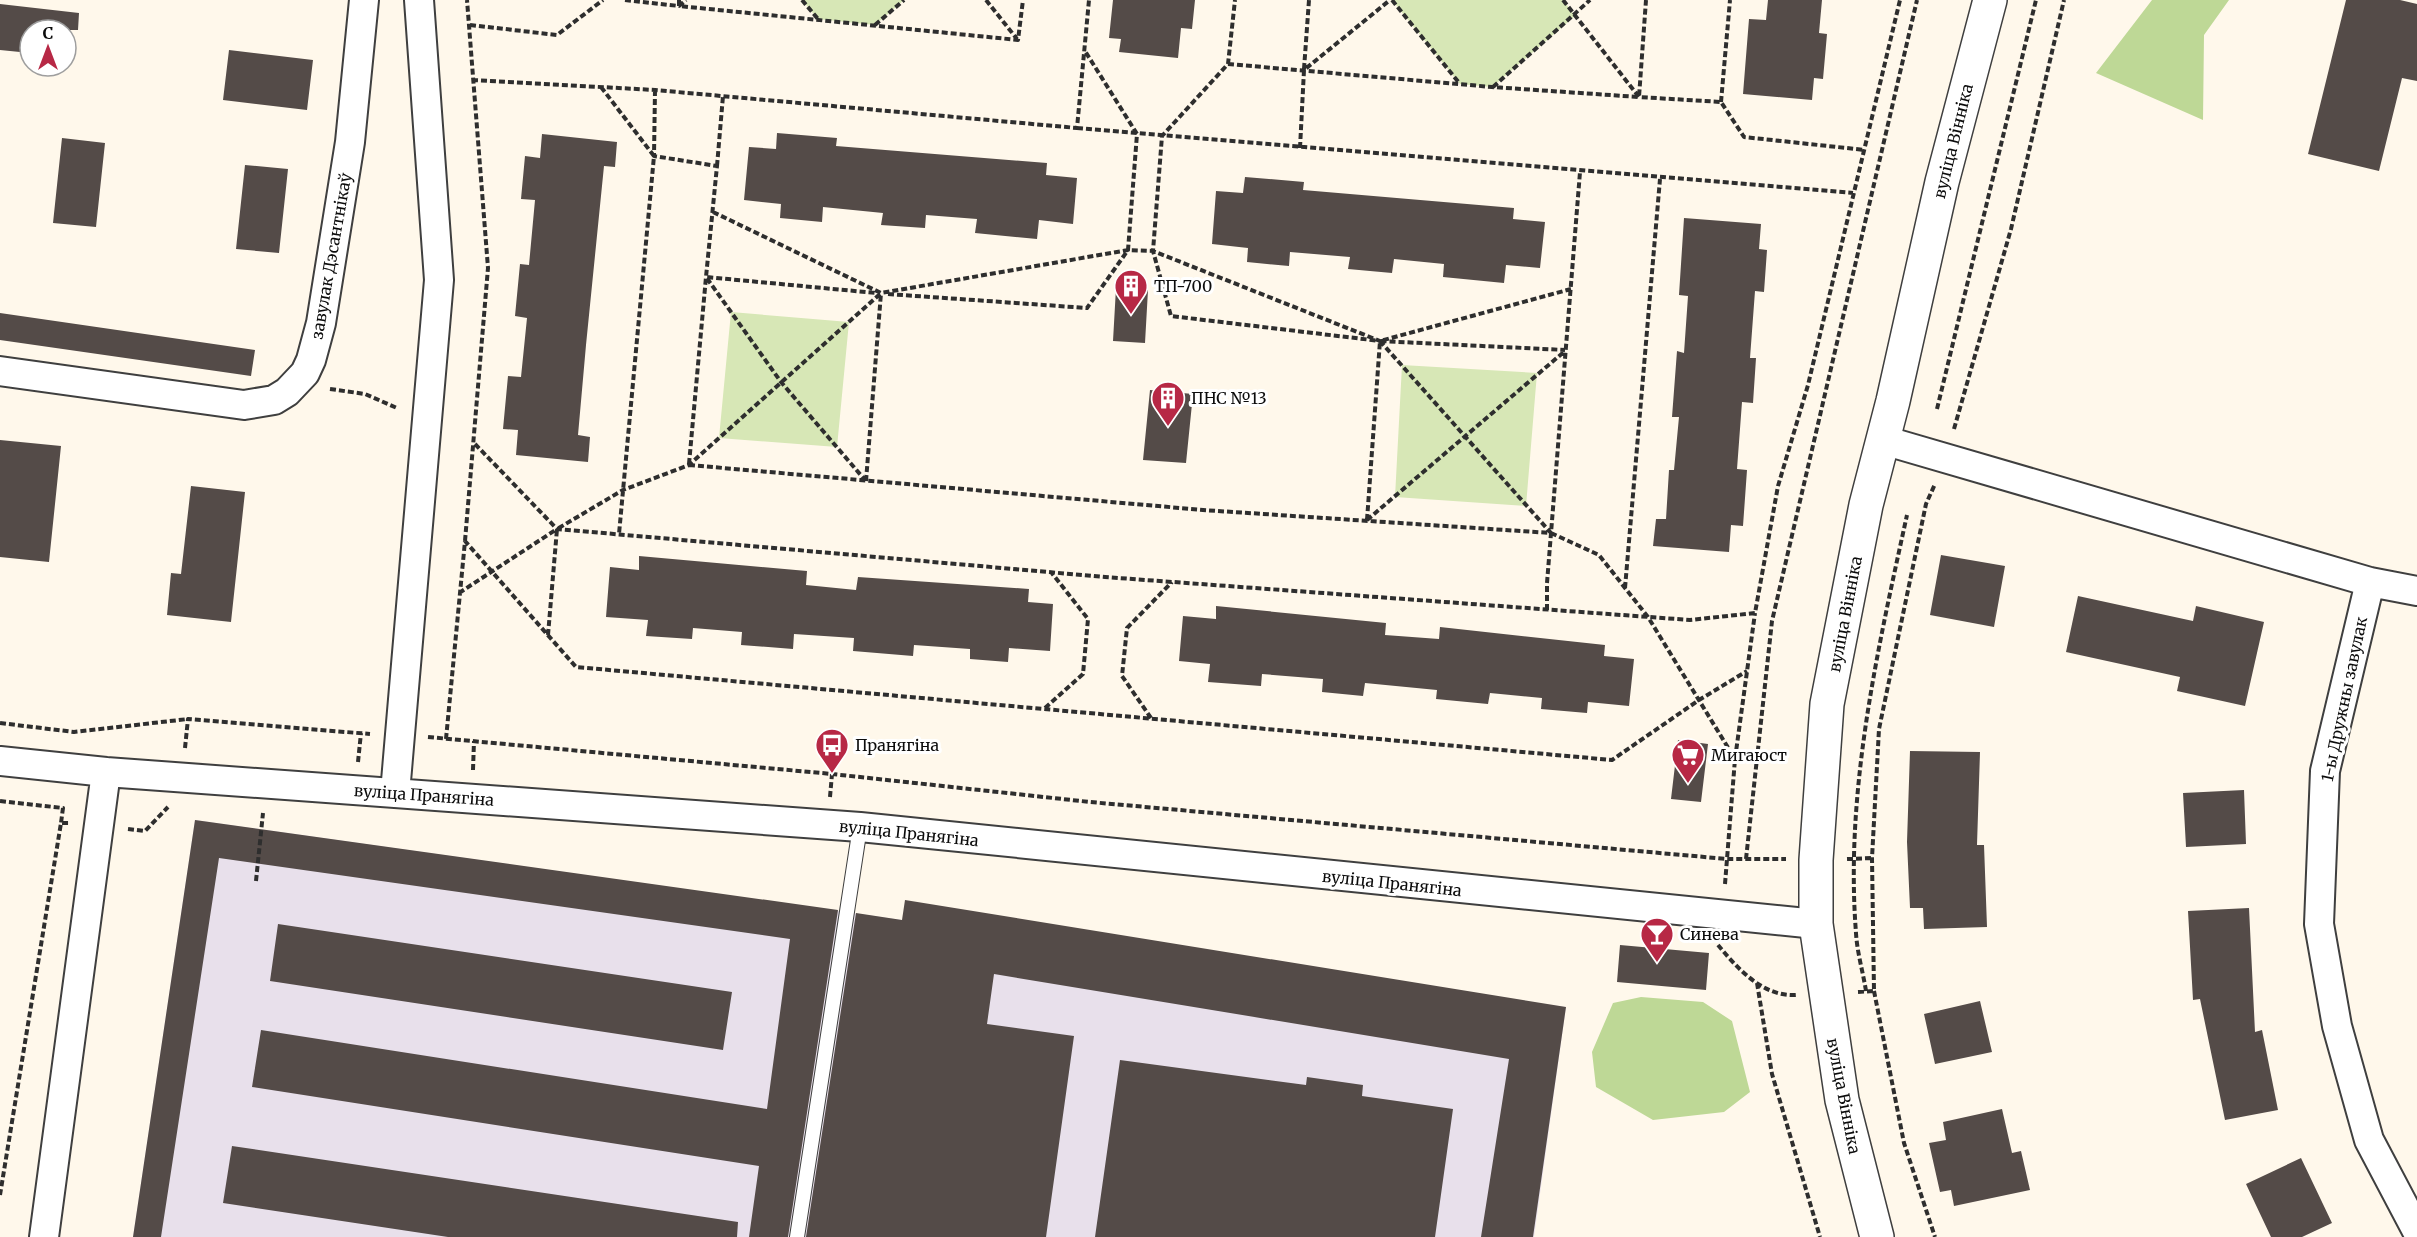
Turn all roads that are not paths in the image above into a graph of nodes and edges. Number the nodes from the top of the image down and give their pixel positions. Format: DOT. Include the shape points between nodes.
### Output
graph roads {
  1 [pos="364,0"];
  2 [pos="418,0"];
  3 [pos="1990,0"];
  4 [pos="0,371"];
  5 [pos="1883,440"];
  6 [pos="2370,582"];
  7 [pos="2417,591"];
  8 [pos="0,761"];
  9 [pos="106,772"];
  10 [pos="395,793"];
  11 [pos="860,827"];
  12 [pos="1816,924"];
  13 [pos="2417,1231"];
  14 [pos="44,1237"];
  15 [pos="797,1237"];
  16 [pos="1877,1237"];
  1 -- 4 [label="street, завулак Дэсантнікаў" via="350,142 321,323 311,360 297,384 274,400 244,405"];
  2 -- 10 [label="street" via="439,280"];
  3 -- 5 [label="street, вуліца Вінніка" via="1942,182"];
  5 -- 6 [label="street"];
  5 -- 12 [label="street, вуліца Вінніка" via="1866,505 1827,704 1816,860"];
  6 -- 7 [label="street"];
  6 -- 13 [label="street, 1-ы Дружны завулак" via="2325,771 2319,924 2337,1026 2368,1140"];
  8 -- 9 [label="street, вуліца Пранягіна"];
  9 -- 10 [label="street, вуліца Пранягіна"];
  9 -- 14 [label="street"];
  10 -- 11 [label="street, вуліца Пранягіна"];
  11 -- 12 [label="street, вуліца Пранягіна"];
  11 -- 15 [label="lane"];
  12 -- 16 [label="street, вуліца Вінніка" via="1842,1100"];
}
